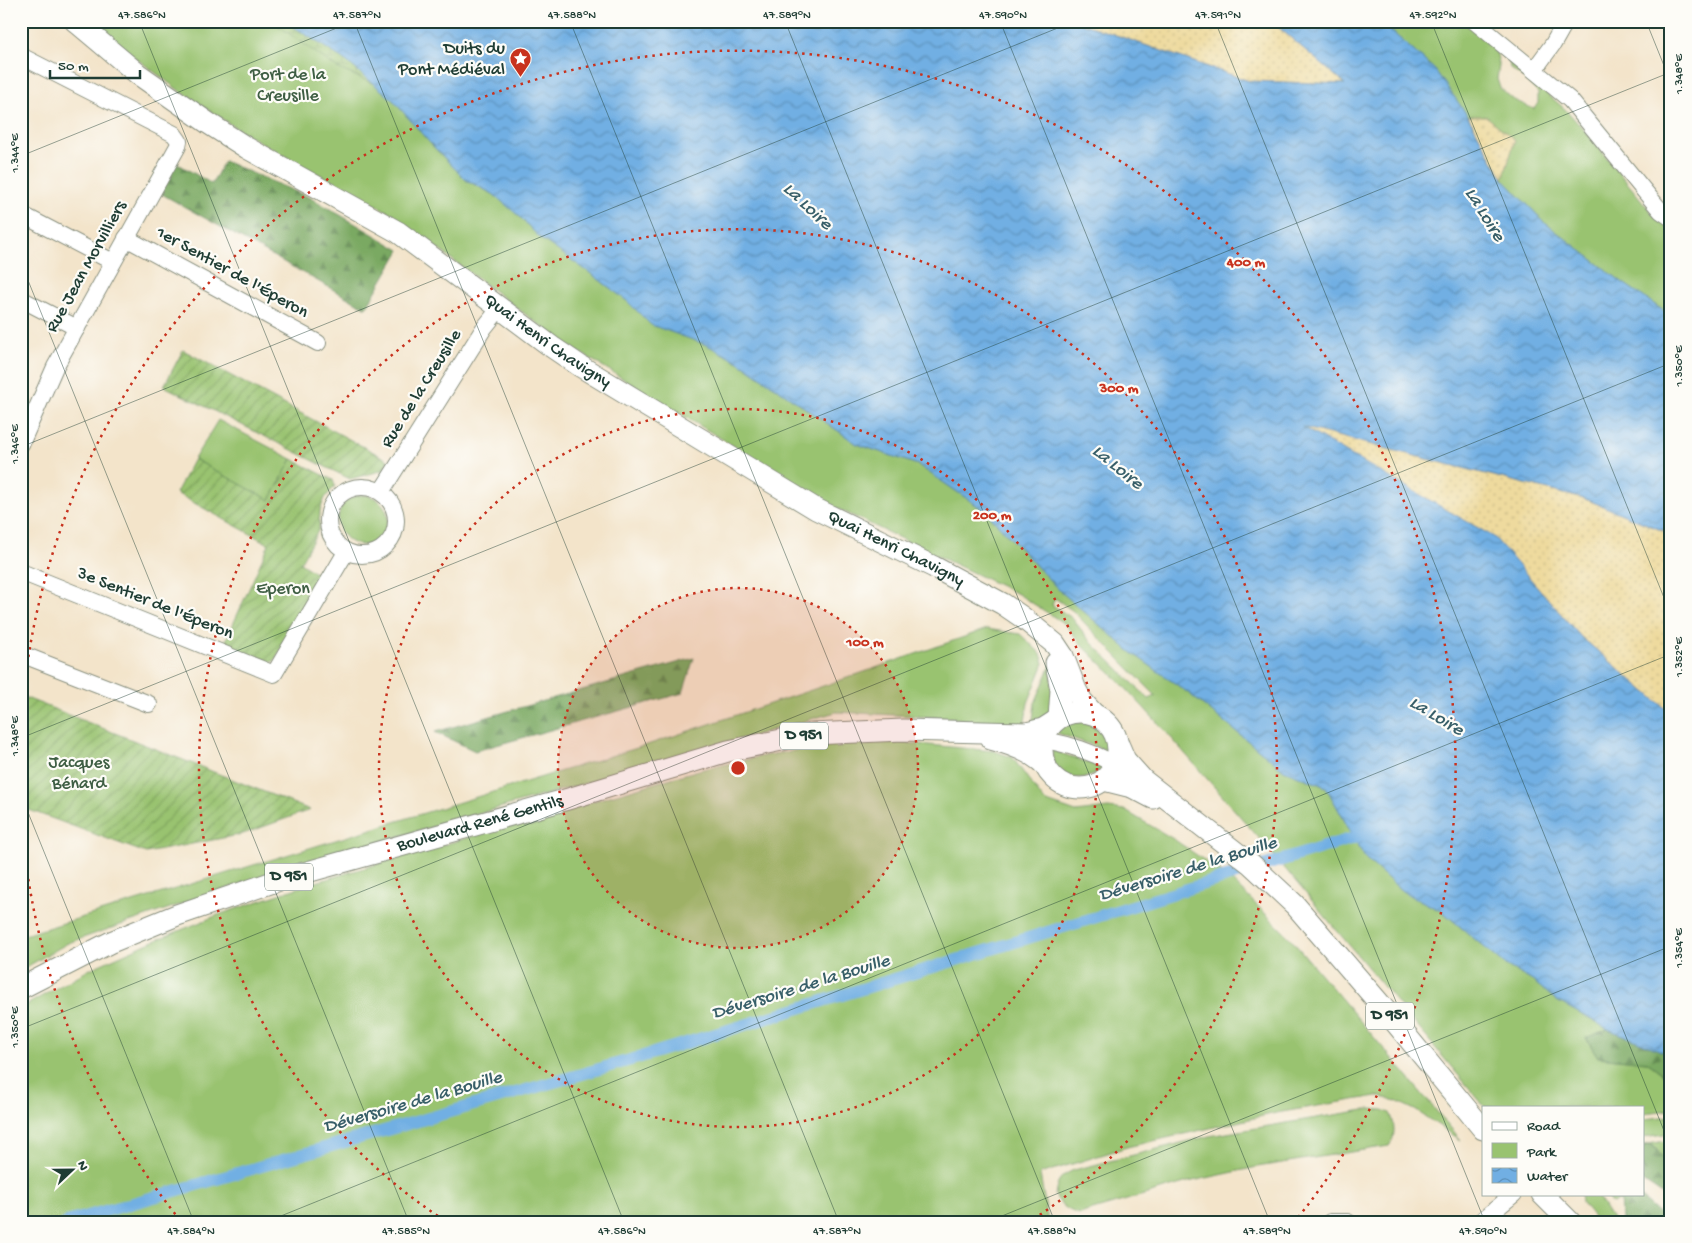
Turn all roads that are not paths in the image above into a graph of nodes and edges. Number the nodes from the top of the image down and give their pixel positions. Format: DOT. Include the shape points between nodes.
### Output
graph roads {
  1 [pos="75,21"];
  2 [pos="1474,21"];
  3 [pos="1566,21"];
  4 [pos="21,56"];
  5 [pos="1534,70"];
  6 [pos="21,214"];
  7 [pos="1671,218"];
  8 [pos="126,238"];
  9 [pos="113,262"];
  10 [pos="21,300"];
  11 [pos="500,308"];
  12 [pos="77,328"];
  13 [pos="318,343"];
  14 [pos="21,444"];
  15 [pos="381,492"];
  16 [pos="346,552"];
  17 [pos="21,572"];
  18 [pos="1041,631"];
  19 [pos="21,654"];
  20 [pos="149,704"];
  21 [pos="1094,714"];
  22 [pos="1052,726"];
  23 [pos="957,731"];
  24 [pos="1112,764"];
  25 [pos="1046,766"];
  26 [pos="1205,829"];
  27 [pos="21,988"];
  28 [pos="1482,1128"];
  29 [pos="1512,1196"];
  30 [pos="1541,1196"];
  31 [pos="1542,1196"];
  32 [pos="1330,1222"];
  33 [pos="1348,1222"];
  34 [pos="1480,1222"];
  35 [pos="1559,1222"];
  36 [pos="1570,1222"];
  1 -- 11 [label="main road, Quai Henri Chavigny" via="138,74 208,123 398,232"];
  2 -- 5 [label="street"];
  3 -- 5 [label="street"];
  4 -- 8 [label="street, Rue Jean Morvilliers" via="168,130 179,140"];
  5 -- 7 [label="street" via="1570,100 1646,193"];
  6 -- 9 [label="street"];
  8 -- 9 [label="street, Rue Jean Morvilliers"];
  8 -- 13 [label="street, 1er Sentier de l'Éperon"];
  9 -- 12 [label="street, Rue Jean Morvilliers"];
  10 -- 12 [label="street"];
  11 -- 15 [label="street, Rue de la Creusille" via="484,328"];
  11 -- 18 [label="main road, Quai Henri Chavigny" via="580,366 780,488 836,520 970,586"];
  12 -- 14 [label="street, Rue Jean Morvilliers" via="55,367"];
  15 -- 16 [label="street" via="395,511 394,534 380,551 369,555"];
  15 -- 16 [label="street" via="366,488 350,489 333,503 328,525 331,536"];
  16 -- 17 [label="street, 3e Sentier de l'Éperon" via="274,674"];
  18 -- 21 [label="main road, Quai Henri Chavigny" via="1063,656 1076,690"];
  18 -- 22 [label="main road" via="1053,653 1059,675 1060,690"];
  19 -- 20 [label="street"];
  21 -- 22 [label="main road, Boulevard René Gentils" via="1076,712"];
  21 -- 24 [label="main road, Quai Henri Chavigny" via="1111,726 1116,736"];
  22 -- 23 [label="main road, Boulevard René Gentils / D 951" via="1028,733"];
  22 -- 24 [label="street" via="1063,745"];
  22 -- 25 [label="main road" via="1042,751"];
  23 -- 25 [label="main road, Boulevard René Gentils / D 951" via="1004,742 1036,756"];
  23 -- 27 [label="main road, Boulevard René Gentils / D 951" via="811,734 728,751 282,879 177,915 111,942"];
  24 -- 25 [label="main road, Boulevard René Gentils" via="1086,788 1058,781"];
  24 -- 26 [label="main road, D 951" via="1132,787"];
  24 -- 26 [label="main road, D 951" via="1125,760 1132,770"];
  26 -- 28 [label="main road, D 951" via="1251,864 1295,905"];
  29 -- 34 [label="street"];
  30 -- 35 [label="main road"];
  31 -- 36 [label="main road"];
  32 -- 33 [label="street"];
}
